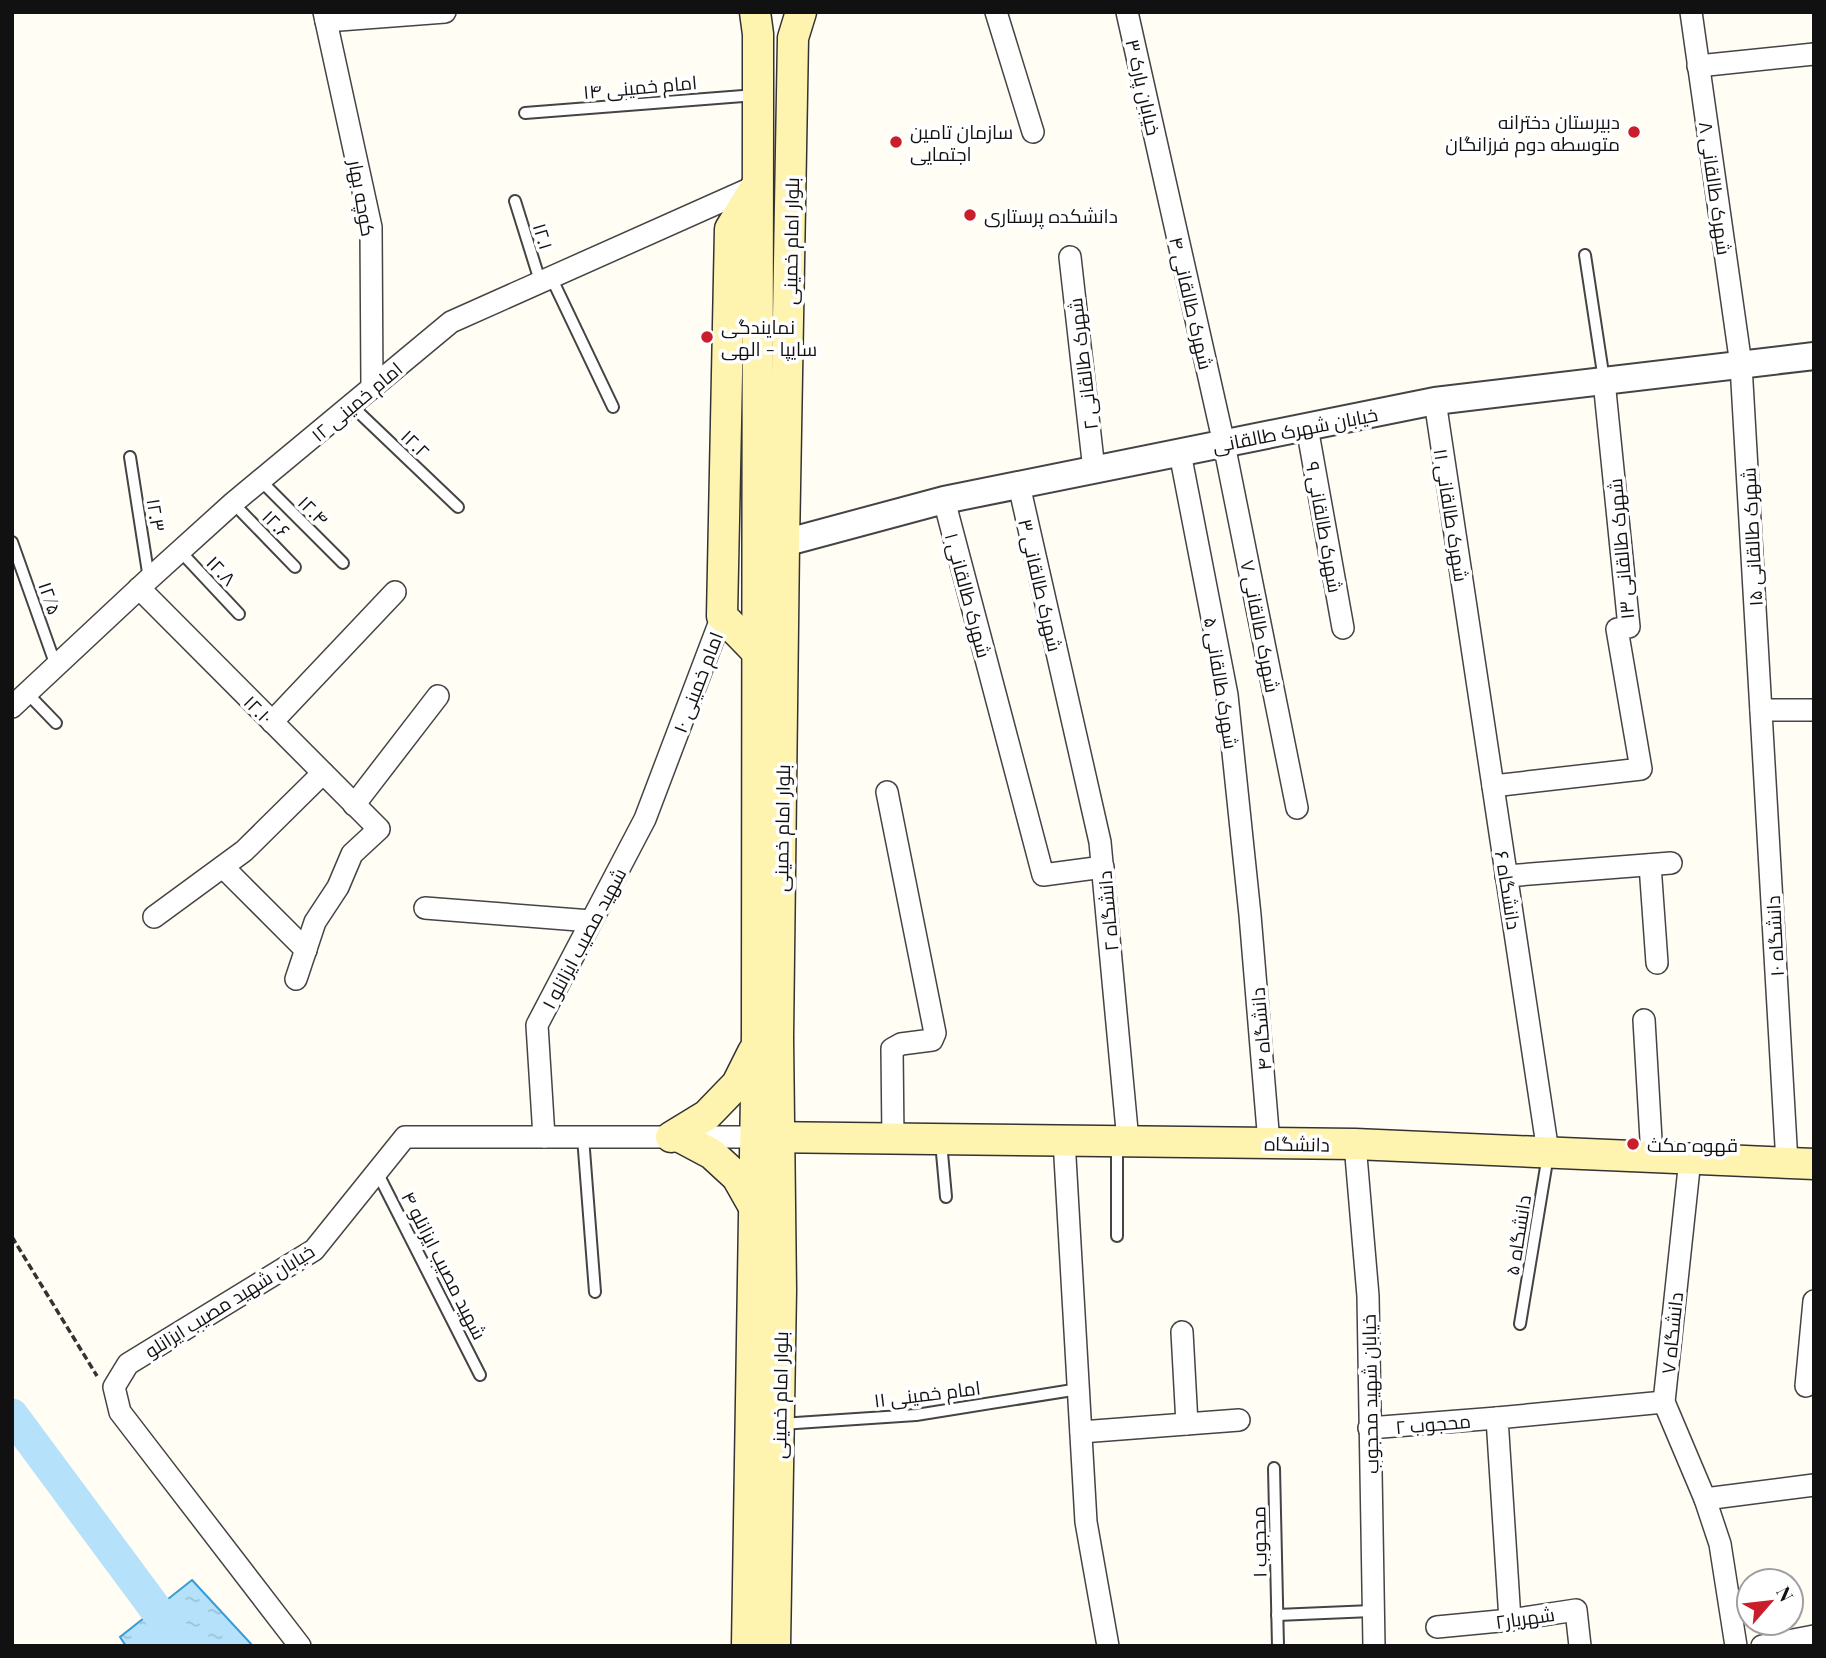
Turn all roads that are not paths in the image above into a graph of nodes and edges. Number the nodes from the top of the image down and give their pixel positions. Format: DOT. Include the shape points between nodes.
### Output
graph roads {
  1 [pos="445,12"];
  2 [pos="755,12"];
  3 [pos="801,12"];
  4 [pos="996,12"];
  5 [pos="1127,12"];
  6 [pos="1690,12"];
  7 [pos="325,16"];
  8 [pos="1814,54"];
  9 [pos="1698,66"];
  10 [pos="758,94"];
  11 [pos="525,113"];
  12 [pos="1033,132"];
  13 [pos="1160,162"];
  14 [pos="758,185"];
  15 [pos="515,201"];
  16 [pos="1584,255"];
  17 [pos="1070,257"];
  18 [pos="545,279"];
  19 [pos="1814,356"];
  20 [pos="1741,365"];
  21 [pos="1604,381"];
  22 [pos="372,388"];
  23 [pos="1435,401"];
  24 [pos="351,405"];
  25 [pos="612,407"];
  26 [pos="1307,427"];
  27 [pos="1224,444"];
  28 [pos="1180,453"];
  29 [pos="130,457"];
  30 [pos="1094,470"];
  31 [pos="261,481"];
  32 [pos="1018,485"];
  33 [pos="944,500"];
  34 [pos="233,503"];
  35 [pos="458,507"];
  36 [pos="725,522"];
  37 [pos="766,537"];
  38 [pos="12,542"];
  39 [pos="180,551"];
  40 [pos="343,563"];
  41 [pos="295,567"];
  42 [pos="144,583"];
  43 [pos="395,592"];
  44 [pos="239,614"];
  45 [pos="722,616"];
  46 [pos="1343,628"];
  47 [pos="1469,628"];
  48 [pos="757,652"];
  49 [pos="56,666"];
  50 [pos="1064,685"];
  51 [pos="438,696"];
  52 [pos="19,700"];
  53 [pos="1761,710"];
  54 [pos="1814,710"];
  55 [pos="272,722"];
  56 [pos="56,723"];
  57 [pos="672,747"];
  58 [pos="323,773"];
  59 [pos="1493,786"];
  60 [pos="887,792"];
  61 [pos="354,805"];
  62 [pos="1297,808"];
  63 [pos="1671,863"];
  64 [pos="1650,865"];
  65 [pos="223,867"];
  66 [pos="1103,867"];
  67 [pos="1506,876"];
  68 [pos="425,908"];
  69 [pos="1250,915"];
  70 [pos="154,917"];
  71 [pos="591,921"];
  72 [pos="306,950"];
  73 [pos="1657,963"];
  74 [pos="296,979"];
  75 [pos="1644,1020"];
  76 [pos="756,1045"];
  77 [pos="544,1137"];
  78 [pos="583,1137"];
  79 [pos="767,1137"];
  80 [pos="676,1138"];
  81 [pos="893,1139"];
  82 [pos="941,1139"];
  83 [pos="1064,1140"];
  84 [pos="1122,1141"];
  85 [pos="1269,1143"];
  86 [pos="1355,1144"];
  87 [pos="1548,1152"];
  88 [pos="1652,1157"];
  89 [pos="1690,1159"];
  90 [pos="1800,1164"];
  91 [pos="377,1171"];
  92 [pos="946,1197"];
  93 [pos="754,1207"];
  94 [pos="1117,1236"];
  95 [pos="595,1292"];
  96 [pos="1814,1301"];
  97 [pos="1520,1324"];
  98 [pos="1182,1332"];
  99 [pos="480,1375"];
  100 [pos="1806,1386"];
  101 [pos="1079,1389"];
  102 [pos="1664,1402"];
  103 [pos="1497,1418"];
  104 [pos="1239,1420"];
  105 [pos="779,1424"];
  106 [pos="1188,1424"];
  107 [pos="1369,1428"];
  108 [pos="1081,1432"];
  109 [pos="1274,1468"];
  110 [pos="1814,1485"];
  111 [pos="1705,1499"];
  112 [pos="1372,1611"];
  113 [pos="1277,1615"];
  114 [pos="1510,1620"];
  115 [pos="1437,1627"];
  116 [pos="1814,1636"];
  117 [pos="300,1646"];
  118 [pos="747,1646"];
  119 [pos="775,1646"];
  120 [pos="1108,1646"];
  121 [pos="1278,1646"];
  122 [pos="1374,1646"];
  123 [pos="1580,1646"];
  124 [pos="1736,1646"];
  125 [pos="1762,1646"];
  1 -- 7 [label="street"];
  2 -- 10 [label="main road, بلوار امام خمینی"];
  3 -- 37 [label="main road, بلوار امام خمینی" via="793,38"];
  4 -- 12 [label="street"];
  5 -- 13 [label="street, خیابان پارک ۳"];
  6 -- 9 [label="street, شهرک طالقانی ۸"];
  7 -- 22 [label="street, کوچه بهار" via="371,227"];
  8 -- 9 [label="street"];
  9 -- 20 [label="street, شهرک طالقانی ۸"];
  10 -- 11 [label="lane, امام خمینی ۱۴"];
  10 -- 14 [label="main road, بلوار امام خمینی"];
  13 -- 27 [label="street, شهرک طالقانی ۴"];
  14 -- 18 [label="street, امام خمینی ۱۲"];
  14 -- 36 [label="main road" via="730,229"];
  14 -- 37 [label="main road, بلوار امام خمینی"];
  15 -- 18 [label="lane, ۱۲.۱"];
  16 -- 21 [label="lane"];
  17 -- 30 [label="street, شهرک طالقانی ۲"];
  18 -- 22 [label="street, امام خمینی ۱۲" via="451,322"];
  18 -- 25 [label="lane, ۱۲.۱"];
  19 -- 20 [label="street, خیابان شهرک طالقانی"];
  20 -- 21 [label="street, خیابان شهرک طالقانی"];
  20 -- 53 [label="street, شهرک طالقانی ۱۵"];
  21 -- 23 [label="street, خیابان شهرک طالقانی"];
  21 -- 59 [label="street, شهرک طالقانی ۱۳" via="1629,628 1617,629 1641,769"];
  22 -- 24 [label="street, امام خمینی ۱۲"];
  23 -- 26 [label="street, خیابان شهرک طالقانی"];
  23 -- 47 [label="street, شهرک طالقانی ۱۱"];
  24 -- 31 [label="street, امام خمینی ۱۲"];
  24 -- 35 [label="lane, ۱۲.۲"];
  26 -- 27 [label="street, خیابان شهرک طالقانی"];
  26 -- 46 [label="street, شهرک طالقانی ۹"];
  27 -- 28 [label="street, خیابان شهرک طالقانی"];
  27 -- 62 [label="street, شهرک طالقانی ۷"];
  28 -- 30 [label="street, خیابان شهرک طالقانی"];
  28 -- 69 [label="street, شهرک طالقانی ۵" via="1227,695"];
  29 -- 42 [label="lane, ۱۲.۳"];
  30 -- 32 [label="street, خیابان شهرک طالقانی"];
  31 -- 34 [label="street, امام خمینی ۱۲"];
  31 -- 40 [label="lane, ۱۲.۴"];
  32 -- 33 [label="street, خیابان شهرک طالقانی"];
  32 -- 50 [label="street, شهرک طالقانی ۳"];
  33 -- 37 [label="street, خیابان شهرک طالقانی"];
  33 -- 66 [label="street, شهرک طالقانی ۱" via="1043,875"];
  34 -- 39 [label="street, امام خمینی ۱۲"];
  34 -- 41 [label="lane, ۱۲.۶"];
  36 -- 37 [label="main road"];
  36 -- 45 [label="main road"];
  37 -- 48 [label="main road, بلوار امام خمینی"];
  37 -- 79 [label="main road, بلوار امام خمینی" via="778,1038"];
  38 -- 49 [label="lane, ۱۲/۵"];
  39 -- 42 [label="street, امام خمینی ۱۲"];
  39 -- 44 [label="lane, ۱۲.۸"];
  42 -- 49 [label="street, امام خمینی ۱۲"];
  42 -- 55 [label="street, ۱۲.۱۰"];
  43 -- 55 [label="street"];
  45 -- 48 [label="main road"];
  45 -- 57 [label="street, امام خمینی ۱۰"];
  47 -- 59 [label="street, دانشگاه ۶"];
  48 -- 76 [label="main road, بلوار امام خمینی"];
  49 -- 52 [label="street, امام خمینی ۱۲"];
  50 -- 66 [label="street, دانشگاه ۲"];
  51 -- 61 [label="street"];
  52 -- 56 [label="lane"];
  53 -- 54 [label="street"];
  53 -- 90 [label="street, دانشگاه ۱۰"];
  55 -- 58 [label="street, ۱۲.۱۰"];
  57 -- 71 [label="street, شهید مصیب ایزانلو ۱" via="645,819"];
  58 -- 61 [label="street, ۱۲.۱۰"];
  58 -- 65 [label="street"];
  59 -- 67 [label="street, دانشگاه ۶"];
  60 -- 81 [label="street" via="935,1033 932,1040 892,1049"];
  61 -- 72 [label="street, ۱۲.۱۰" via="379,830 352,854 315,922"];
  63 -- 64 [label="street"];
  64 -- 67 [label="street"];
  64 -- 73 [label="street"];
  65 -- 70 [label="street"];
  65 -- 72 [label="street"];
  66 -- 84 [label="street, دانشگاه ۲"];
  67 -- 87 [label="street, دانشگاه ۶"];
  68 -- 71 [label="street"];
  69 -- 85 [label="street, دانشگاه ۴"];
  71 -- 77 [label="street, شهید مصیب ایزانلو ۱" via="537,1025"];
  72 -- 74 [label="street"];
  75 -- 88 [label="street"];
  76 -- 79 [label="main road, بلوار امام خمینی"];
  76 -- 80 [label="main road" via="737,1084"];
  77 -- 78 [label="street, خیابان شهید مصیب ایزانلو"];
  77 -- 91 [label="street, خیابان شهید مصیب ایزانلو" via="405,1137"];
  78 -- 80 [label="street, خیابان شهید مصیب ایزانلو"];
  78 -- 95 [label="lane"];
  79 -- 80 [label="street, خیابان شهید مصیب ایزانلو"];
  79 -- 81 [label="main road, دانشگاه"];
  79 -- 93 [label="main road, بلوار امام خمینی"];
  79 -- 105 [label="main road, بلوار امام خمینی" via="781,1290"];
  80 -- 93 [label="main road" via="712,1154 737,1177"];
  81 -- 82 [label="main road, دانشگاه"];
  82 -- 83 [label="main road, دانشگاه"];
  82 -- 92 [label="lane"];
  83 -- 84 [label="main road, دانشگاه"];
  83 -- 101 [label="street"];
  84 -- 85 [label="main road, دانشگاه"];
  84 -- 94 [label="lane"];
  85 -- 86 [label="main road, دانشگاه"];
  86 -- 87 [label="main road, دانشگاه"];
  86 -- 107 [label="street, خیابان شهید محجوب" via="1368,1296"];
  87 -- 88 [label="main road, دانشگاه"];
  87 -- 97 [label="lane, دانشگاه ۵"];
  88 -- 89 [label="main road, دانشگاه"];
  89 -- 90 [label="main road, دانشگاه"];
  89 -- 102 [label="street, دانشگاه ۷"];
  91 -- 99 [label="lane, شهید مصیب ایزانلو ۴"];
  91 -- 117 [label="street, خیابان شهید مصیب ایزانلو" via="314,1250 128,1364 114,1387 120,1412"];
  93 -- 118 [label="main road, بلوار امام خمینی"];
  96 -- 100 [label="street"];
  98 -- 106 [label="street"];
  101 -- 105 [label="lane, امام خمینی ۱۱" via="916,1415"];
  101 -- 108 [label="street"];
  102 -- 103 [label="street, محجوب ۲"];
  102 -- 111 [label="street, دانشگاه ۷"];
  103 -- 107 [label="street, محجوب ۲"];
  103 -- 114 [label="street"];
  104 -- 106 [label="street"];
  105 -- 119 [label="main road, بلوار امام خمینی"];
  106 -- 108 [label="street"];
  107 -- 112 [label="street, خیابان شهید محجوب"];
  108 -- 120 [label="street" via="1086,1522"];
  109 -- 113 [label="lane, محجوب ۱"];
  110 -- 111 [label="street"];
  111 -- 124 [label="street, دانشگاه ۷" via="1720,1544"];
  112 -- 113 [label="lane"];
  112 -- 122 [label="street, خیابان شهید محجوب"];
  113 -- 121 [label="lane, محجوب ۱"];
  114 -- 115 [label="street, شهریار۲"];
  114 -- 123 [label="street, شهریار۲" via="1576,1609"];
  116 -- 125 [label="street"];
}
